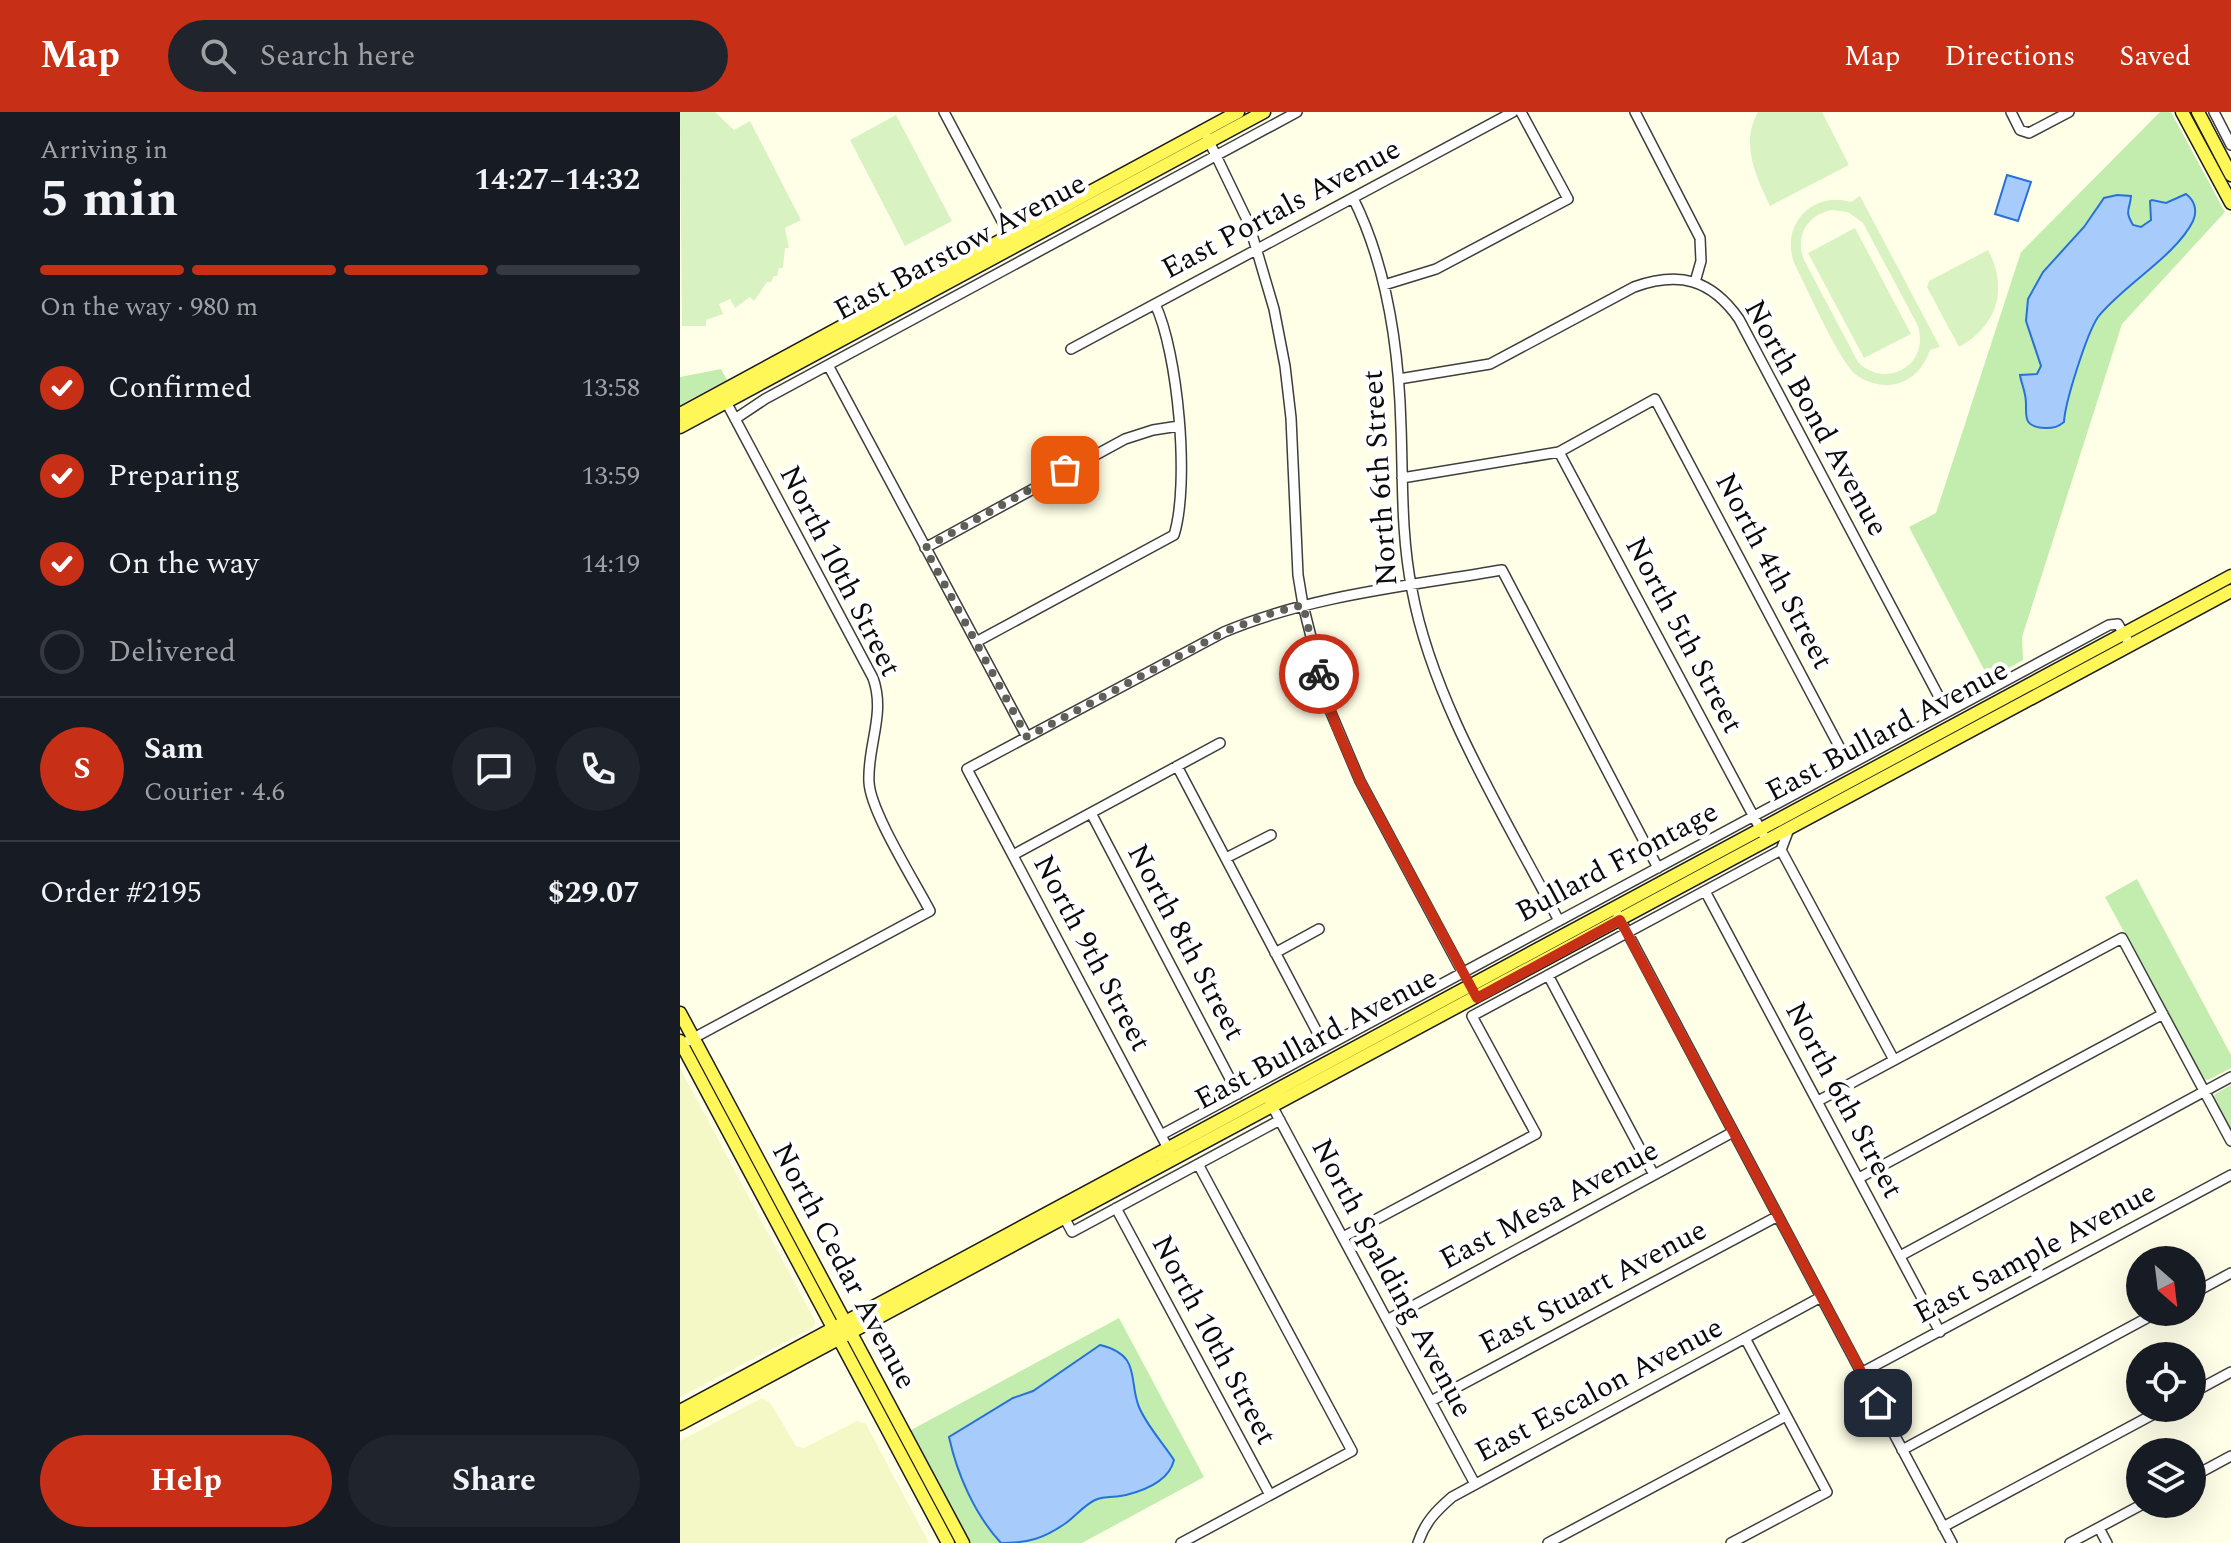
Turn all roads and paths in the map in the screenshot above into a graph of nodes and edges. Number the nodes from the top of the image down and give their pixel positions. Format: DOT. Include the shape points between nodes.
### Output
graph roads {
  1 [pos="944,112"];
  2 [pos="1238,112"];
  3 [pos="1264,112"];
  4 [pos="1297,112"];
  5 [pos="1513,112"];
  6 [pos="1521,112"];
  7 [pos="1635,112"];
  8 [pos="2011,112"];
  9 [pos="2069,112"];
  10 [pos="2182,112"];
  11 [pos="2191,112"];
  12 [pos="2198,112"];
  13 [pos="2214,112"];
  14 [pos="1207,136"];
  15 [pos="2211,138"];
  16 [pos="2231,145"];
  17 [pos="1216,156"];
  18 [pos="2231,175"];
  19 [pos="1353,198"];
  20 [pos="2230,198"];
  21 [pos="1012,241"];
  22 [pos="1258,249"];
  23 [pos="1695,282"];
  24 [pos="1384,285"];
  25 [pos="1155,304"];
  26 [pos="1071,349"];
  27 [pos="828,365"];
  28 [pos="1399,379"];
  29 [pos="724,397"];
  30 [pos="680,414"];
  31 [pos="735,419"];
  32 [pos="1179,426"];
  33 [pos="680,427"];
  34 [pos="1559,452"];
  35 [pos="1402,478"];
  36 [pos="925,548"];
  37 [pos="2231,576"];
  38 [pos="2231,584"];
  39 [pos="1411,586"];
  40 [pos="2231,591"];
  41 [pos="1303,605"];
  42 [pos="2176,621"];
  43 [pos="2127,639"];
  44 [pos="976,642"];
  45 [pos="1980,711"];
  46 [pos="1947,712"];
  47 [pos="1027,737"];
  48 [pos="1220,743"];
  49 [pos="1920,759"];
  50 [pos="1849,765"];
  51 [pos="1177,766"];
  52 [pos="1091,813"];
  53 [pos="1753,816"];
  54 [pos="1789,829"];
  55 [pos="1271,835"];
  56 [pos="1763,835"];
  57 [pos="1781,850"];
  58 [pos="1013,855"];
  59 [pos="1226,858"];
  60 [pos="1658,868"];
  61 [pos="1705,891"];
  62 [pos="1617,914"];
  63 [pos="1559,921"];
  64 [pos="1319,929"];
  65 [pos="1627,933"];
  66 [pos="1275,953"];
  67 [pos="1463,973"];
  68 [pos="1548,975"];
  69 [pos="1470,985"];
  70 [pos="1477,998"];
  71 [pos="680,1013"];
  72 [pos="2163,1014"];
  73 [pos="685,1042"];
  74 [pos="1325,1047"];
  75 [pos="1894,1060"];
  76 [pos="2231,1077"];
  77 [pos="2204,1091"];
  78 [pos="1238,1094"];
  79 [pos="1266,1095"];
  80 [pos="1818,1101"];
  81 [pos="1273,1108"];
  82 [pos="1280,1120"];
  83 [pos="1733,1132"];
  84 [pos="1161,1135"];
  85 [pos="2231,1141"];
  86 [pos="1171,1154"];
  87 [pos="1198,1164"];
  88 [pos="1654,1175"];
  89 [pos="2231,1175"];
  90 [pos="1859,1178"];
  91 [pos="1116,1208"];
  92 [pos="1778,1216"];
  93 [pos="1065,1219"];
  94 [pos="1343,1237"];
  95 [pos="1900,1256"];
  96 [pos="2231,1273"];
  97 [pos="2206,1286"];
  98 [pos="1821,1297"];
  99 [pos="1387,1320"];
  100 [pos="2132,1326"];
  101 [pos="842,1332"];
  102 [pos="1940,1332"];
  103 [pos="1745,1338"];
  104 [pos="2231,1372"];
  105 [pos="1861,1373"];
  106 [pos="2206,1385"];
  107 [pos="1431,1401"];
  108 [pos="680,1411"];
  109 [pos="1786,1416"];
  110 [pos="2139,1422"];
  111 [pos="680,1424"];
  112 [pos="1902,1450"];
  113 [pos="2231,1456"];
  114 [pos="2206,1469"];
  115 [pos="1475,1484"];
  116 [pos="1270,1495"];
  117 [pos="2126,1513"];
  118 [pos="1943,1527"];
  119 [pos="2099,1528"];
  120 [pos="948,1543"];
  121 [pos="963,1543"];
  122 [pos="1181,1543"];
  123 [pos="1418,1543"];
  124 [pos="1548,1543"];
  125 [pos="1731,1543"];
  126 [pos="1952,1543"];
  127 [pos="2070,1543"];
  128 [pos="2107,1543"];
  1 -- 21 [label="street"];
  2 -- 14 [label="main road, East Barstow Avenue"];
  3 -- 14 [label="main road, East Barstow Avenue"];
  4 -- 17 [label="street"];
  5 -- 19 [label="street, East Portals Avenue"];
  6 -- 24 [label="street" via="1568,199 1436,269"];
  7 -- 23 [label="street" via="1700,238"];
  8 -- 9 [label="street" via="2020,130 2029,133"];
  10 -- 20 [label="main road"];
  11 -- 15 [label="main road"];
  12 -- 15 [label="main road"];
  13 -- 16 [label="street"];
  14 -- 17 [label="street"];
  14 -- 21 [label="main road, East Barstow Avenue"];
  15 -- 18 [label="main road"];
  17 -- 22 [label="street"];
  17 -- 27 [label="street"];
  19 -- 22 [label="street, East Portals Avenue"];
  19 -- 24 [label="street, North 6th Street"];
  21 -- 29 [label="main road, East Barstow Avenue"];
  22 -- 25 [label="street, East Portals Avenue"];
  22 -- 41 [label="street" via="1285,366"];
  23 -- 28 [label="street" via="1652,280 1490,364"];
  23 -- 46 [label="street, North Bond Avenue" via="1721,298 1739,319"];
  24 -- 28 [label="street, North 6th Street"];
  25 -- 26 [label="street, East Portals Avenue"];
  25 -- 32 [label="street" via="1170,351"];
  27 -- 31 [label="street"];
  27 -- 36 [label="street"];
  28 -- 35 [label="street, North 6th Street"];
  29 -- 30 [label="main road, East Barstow Avenue"];
  29 -- 31 [label="street, North 10th Street"];
  29 -- 33 [label="main road, East Barstow Avenue"];
  31 -- 73 [label="street, North 10th Street" via="873,678 879,712 871,795 930,911"];
  32 -- 36 [label="street" via="1125,439"];
  32 -- 44 [label="street" via="1174,535"];
  34 -- 35 [label="street"];
  34 -- 50 [label="street, North 4th Street" via="1655,399"];
  34 -- 53 [label="street, North 5th Street"];
  35 -- 39 [label="street, North 6th Street"];
  36 -- 44 [label="street"];
  37 -- 43 [label="main road, East Bullard Avenue"];
  38 -- 42 [label="main road" via="2186,607"];
  39 -- 41 [label="street"];
  39 -- 60 [label="street" via="1502,570"];
  39 -- 63 [label="street, North 6th Street" via="1425,644 1456,723"];
  40 -- 42 [label="main road, East Bullard Avenue"];
  41 -- 47 [label="street" via="1224,632"];
  41 -- 67 [label="street" via="1343,744"];
  42 -- 43 [label="main road, East Bullard Avenue"];
  43 -- 45 [label="main road, East Bullard Avenue"];
  43 -- 46 [label="street, Bullard Frontage" via="2112,623"];
  43 -- 49 [label="main road, East Bullard Avenue"];
  44 -- 47 [label="street"];
  45 -- 49 [label="main road" via="1923,749"];
  45 -- 56 [label="main road, East Bullard Avenue"];
  46 -- 50 [label="street, Bullard Frontage"];
  47 -- 58 [label="street, North 9th Street" via="967,769"];
  48 -- 51 [label="street"];
  49 -- 54 [label="main road, East Bullard Avenue"];
  50 -- 53 [label="street, Bullard Frontage"];
  51 -- 52 [label="street"];
  51 -- 59 [label="street"];
  52 -- 58 [label="street"];
  52 -- 78 [label="street, North 8th Street"];
  53 -- 56 [label="street, North 5th Street"];
  53 -- 60 [label="street, Bullard Frontage"];
  54 -- 56 [label="main road, East Bullard Avenue"];
  54 -- 57 [label="street"];
  55 -- 59 [label="street"];
  56 -- 62 [label="main road, East Bullard Avenue"];
  57 -- 61 [label="street"];
  57 -- 75 [label="street"];
  58 -- 84 [label="street, North 9th Street"];
  59 -- 66 [label="street"];
  60 -- 63 [label="street, Bullard Frontage"];
  61 -- 65 [label="street"];
  61 -- 80 [label="street, North 6th Street"];
  62 -- 65 [label="street"];
  62 -- 69 [label="main road, East Bullard Avenue"];
  62 -- 70 [label="main road, East Bullard Avenue"];
  63 -- 67 [label="street, Bullard Frontage"];
  64 -- 66 [label="street"];
  65 -- 68 [label="street"];
  65 -- 83 [label="street"];
  66 -- 74 [label="street"];
  67 -- 69 [label="street"];
  67 -- 74 [label="street, Bullard Frontage"];
  68 -- 88 [label="street"];
  68 -- 94 [label="street" via="1472,1016 1536,1134"];
  69 -- 70 [label="street"];
  69 -- 79 [label="main road, East Bullard Avenue"];
  70 -- 81 [label="main road, East Bullard Avenue"];
  71 -- 73 [label="main road, North Cedar Avenue"];
  72 -- 75 [label="street" via="2122,938"];
  72 -- 77 [label="street"];
  72 -- 90 [label="street"];
  73 -- 101 [label="main road, North Cedar Avenue"];
  74 -- 78 [label="street, Bullard Frontage"];
  75 -- 80 [label="street"];
  76 -- 77 [label="street"];
  77 -- 85 [label="street"];
  77 -- 95 [label="street"];
  78 -- 84 [label="street, Bullard Frontage"];
  79 -- 81 [label="street, North Spalding Avenue"];
  79 -- 86 [label="main road, East Bullard Avenue"];
  80 -- 90 [label="street, North 6th Street"];
  81 -- 82 [label="street, North Spalding Avenue"];
  81 -- 86 [label="main road, East Bullard Avenue"];
  82 -- 87 [label="street"];
  82 -- 94 [label="street, North Spalding Avenue"];
  83 -- 88 [label="street, East Mesa Avenue"];
  83 -- 92 [label="street"];
  84 -- 86 [label="street, North 9th Street"];
  86 -- 93 [label="main road, East Bullard Avenue"];
  86 -- 101 [label="main road, East Bullard Avenue"];
  87 -- 91 [label="street"];
  87 -- 116 [label="street" via="1352,1451"];
  88 -- 99 [label="street, East Mesa Avenue"];
  89 -- 102 [label="street, East Sample Avenue"];
  90 -- 95 [label="street, North 6th Street"];
  91 -- 93 [label="street" via="1072,1232"];
  91 -- 116 [label="street, North 10th Street"];
  92 -- 98 [label="street"];
  92 -- 107 [label="street, East Stuart Avenue"];
  93 -- 101 [label="main road, East Bullard Avenue"];
  94 -- 99 [label="street, North Spalding Avenue"];
  95 -- 102 [label="street, North 6th Street"];
  96 -- 97 [label="street"];
  98 -- 103 [label="street, East Escalon Avenue"];
  98 -- 105 [label="street"];
  99 -- 107 [label="street, North Spalding Avenue"];
  100 -- 112 [label="street"];
  101 -- 108 [label="main road, East Bullard Avenue"];
  101 -- 111 [label="main road, East Bullard Avenue"];
  101 -- 120 [label="main road, North Cedar Avenue"];
  101 -- 121 [label="main road, North Cedar Avenue"];
  102 -- 105 [label="street, East Sample Avenue"];
  103 -- 109 [label="street"];
  103 -- 115 [label="street, East Escalon Avenue"];
  104 -- 106 [label="street"];
  105 -- 112 [label="street"];
  107 -- 115 [label="street, North Spalding Avenue"];
  109 -- 124 [label="street"];
  109 -- 125 [label="street" via="1827,1492"];
  110 -- 118 [label="street"];
  112 -- 118 [label="street"];
  113 -- 114 [label="street"];
  115 -- 123 [label="street, East Escalon Avenue" via="1434,1512"];
  116 -- 122 [label="street"];
  117 -- 119 [label="street"];
  118 -- 126 [label="street"];
  119 -- 127 [label="street"];
  119 -- 128 [label="street"];
}
